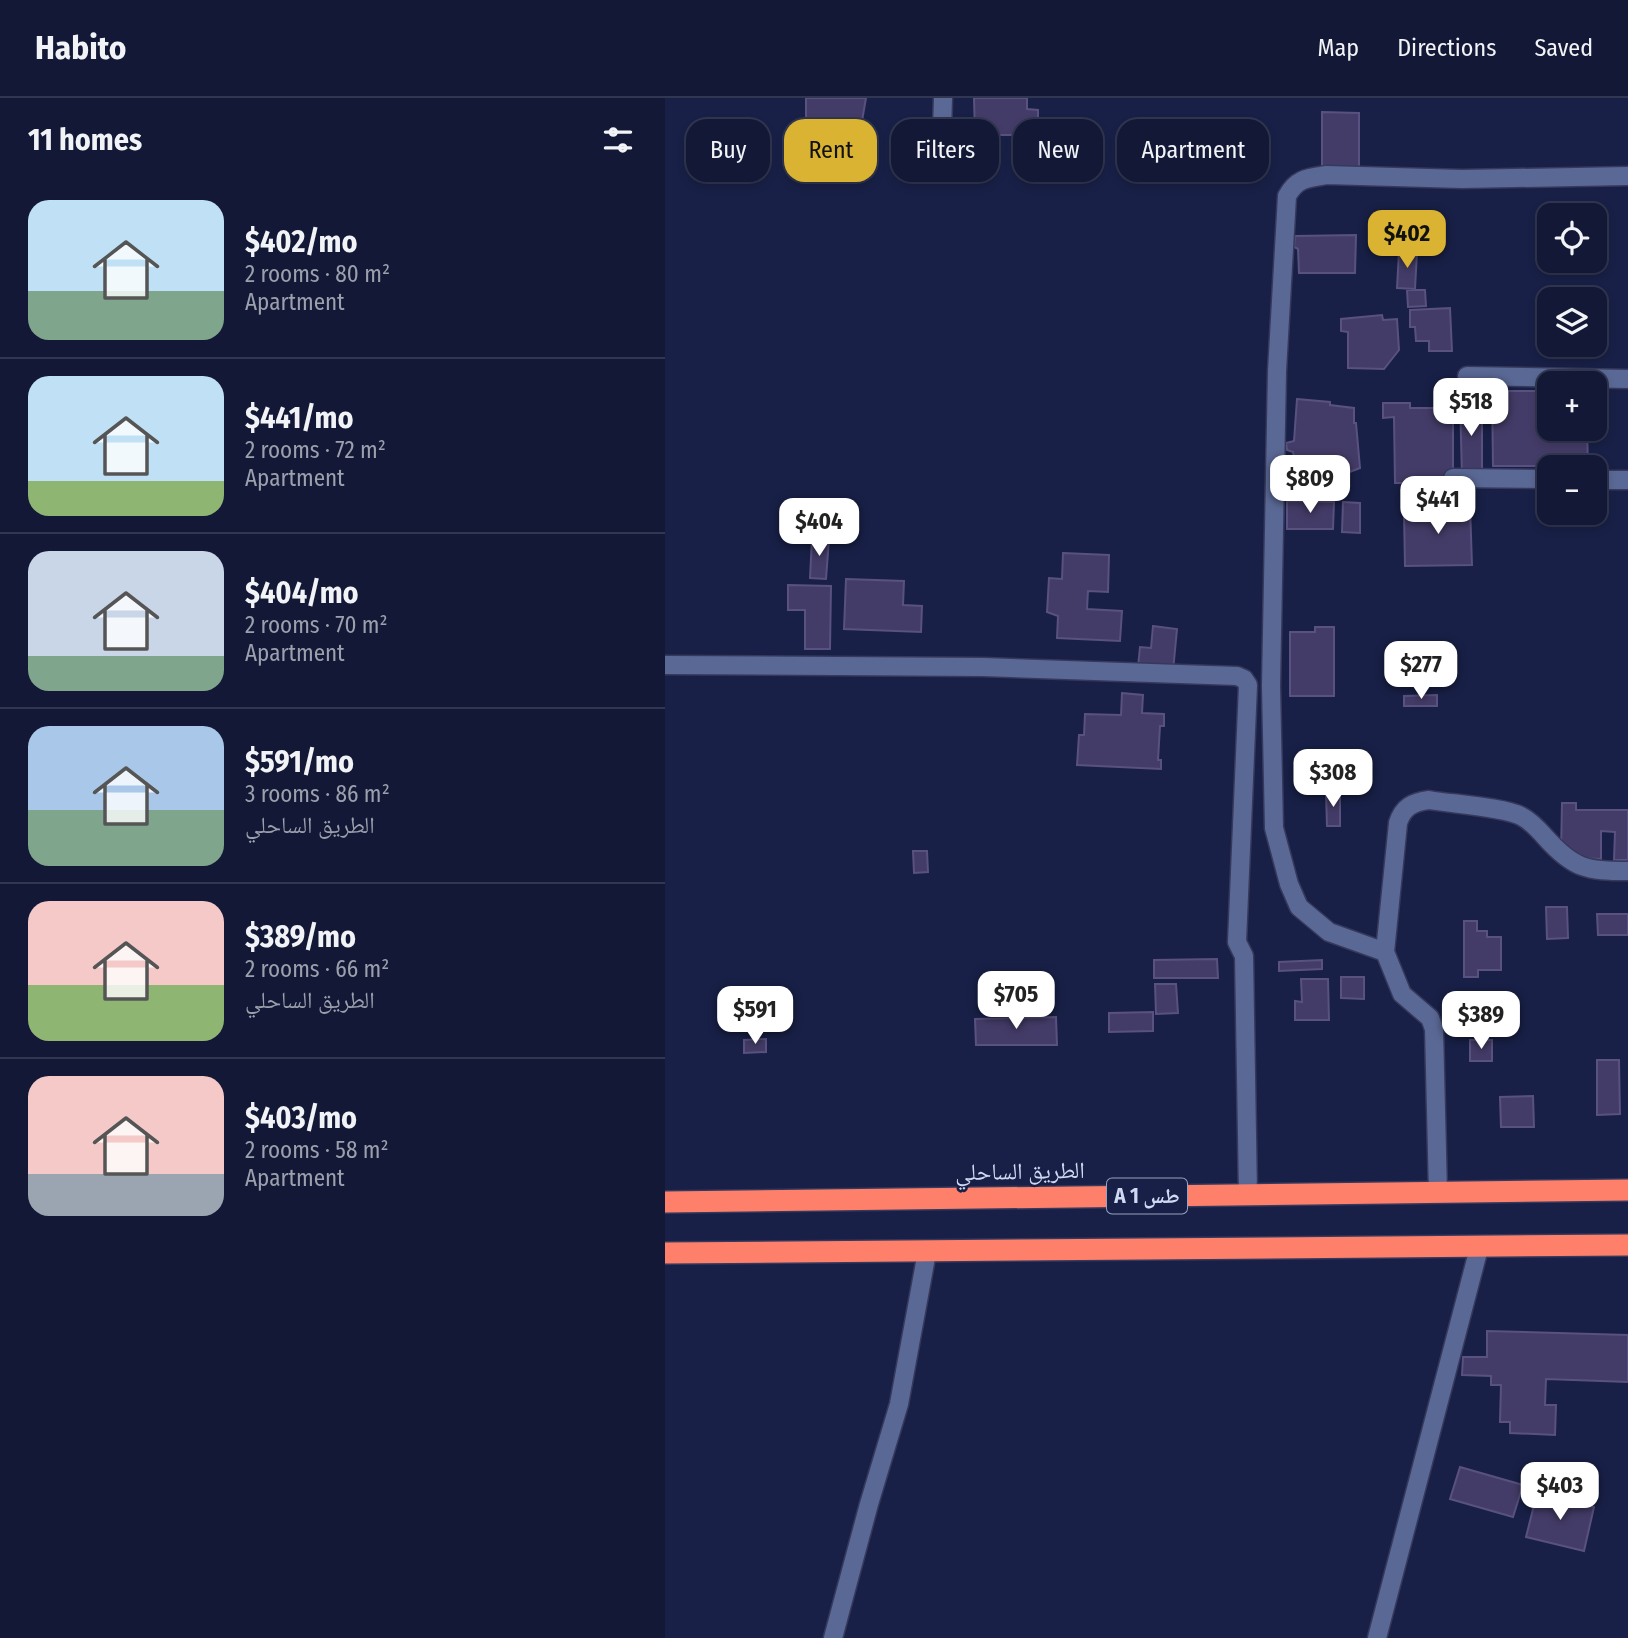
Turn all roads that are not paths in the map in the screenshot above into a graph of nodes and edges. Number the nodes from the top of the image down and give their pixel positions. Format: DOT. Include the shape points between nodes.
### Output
graph roads {
  1 [pos="943,98"];
  2 [pos="942,119"];
  3 [pos="1628,176"];
  4 [pos="1467,376"];
  5 [pos="1628,379"];
  6 [pos="1453,478"];
  7 [pos="1537,479"];
  8 [pos="1607,480"];
  9 [pos="1628,480"];
  10 [pos="665,665"];
  11 [pos="1628,871"];
  12 [pos="1385,952"];
  13 [pos="1628,1190"];
  14 [pos="1438,1193"];
  15 [pos="1248,1195"];
  16 [pos="665,1202"];
  17 [pos="1628,1245"];
  18 [pos="1479,1248"];
  19 [pos="927,1252"];
  20 [pos="665,1253"];
  21 [pos="833,1638"];
  22 [pos="1377,1638"];
  1 -- 2 [label="street"];
  3 -- 12 [label="street" via="1328,175 1294,184 1287,196 1276,384 1271,686 1274,828 1299,907 1329,932"];
  4 -- 5 [label="street"];
  6 -- 7 [label="street"];
  8 -- 9 [label="street"];
  10 -- 15 [label="street" via="983,667 1244,679 1248,685 1237,942 1244,956"];
  11 -- 12 [label="street" via="1597,871 1571,862 1521,816 1419,802 1404,810 1398,823"];
  12 -- 14 [label="street" via="1405,998 1430,1018 1434,1029"];
  13 -- 14 [label="highway, الطريق الساحلي / A 1 طس"];
  14 -- 15 [label="highway, الطريق الساحلي / A 1 طس"];
  15 -- 16 [label="highway, الطريق الساحلي / A 1 طس"];
  17 -- 18 [label="highway"];
  18 -- 19 [label="highway"];
  18 -- 22 [label="street"];
  19 -- 20 [label="highway"];
  19 -- 21 [label="street" via="899,1404"];
}
